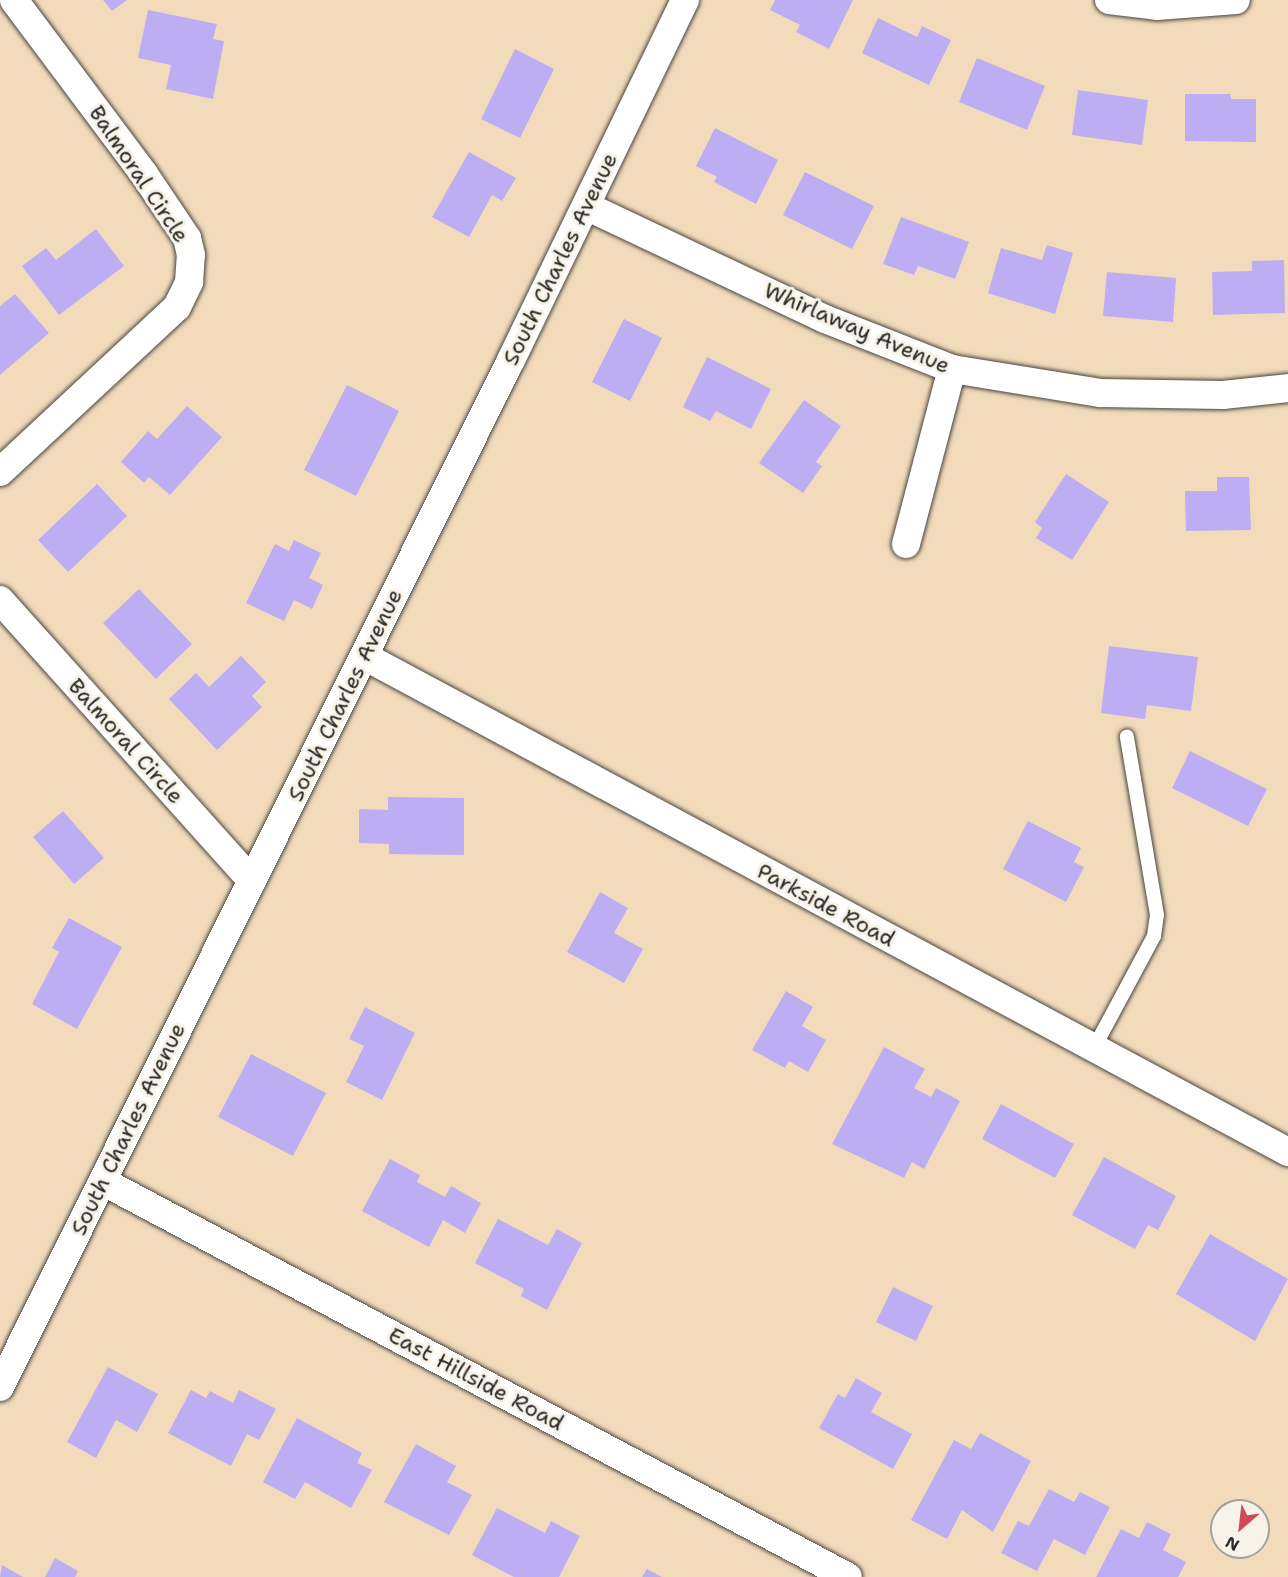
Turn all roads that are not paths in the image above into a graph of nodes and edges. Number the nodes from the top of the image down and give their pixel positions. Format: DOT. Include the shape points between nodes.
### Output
graph roads {
  1 [pos="14,0"];
  2 [pos="685,0"];
  3 [pos="1109,0"];
  4 [pos="1236,0"];
  5 [pos="586,206"];
  6 [pos="952,369"];
  7 [pos="1288,388"];
  8 [pos="0,472"];
  9 [pos="906,544"];
  10 [pos="0,600"];
  11 [pos="364,656"];
  12 [pos="1127,736"];
  13 [pos="252,881"];
  14 [pos="1094,1048"];
  15 [pos="1288,1152"];
  16 [pos="104,1182"];
  17 [pos="0,1387"];
  18 [pos="848,1577"];
  1 -- 8 [label="street, Balmoral Circle" via="144,174 187,238 191,255 189,282 177,307"];
  2 -- 5 [label="street, South Charles Avenue"];
  3 -- 4 [label="street" via="1157,6"];
  5 -- 6 [label="street, Whirlaway Avenue" via="825,319"];
  5 -- 11 [label="street, South Charles Avenue"];
  6 -- 7 [label="street, Whirlaway Avenue" via="1101,393 1223,395"];
  6 -- 9 [label="street"];
  10 -- 13 [label="street, Balmoral Circle"];
  11 -- 13 [label="street, South Charles Avenue"];
  11 -- 14 [label="street, Parkside Road"];
  12 -- 14 [label="lane" via="1157,915 1154,936"];
  13 -- 16 [label="street, South Charles Avenue"];
  14 -- 15 [label="street, Parkside Road"];
  16 -- 17 [label="street, South Charles Avenue"];
  16 -- 18 [label="street, East Hillside Road"];
}
